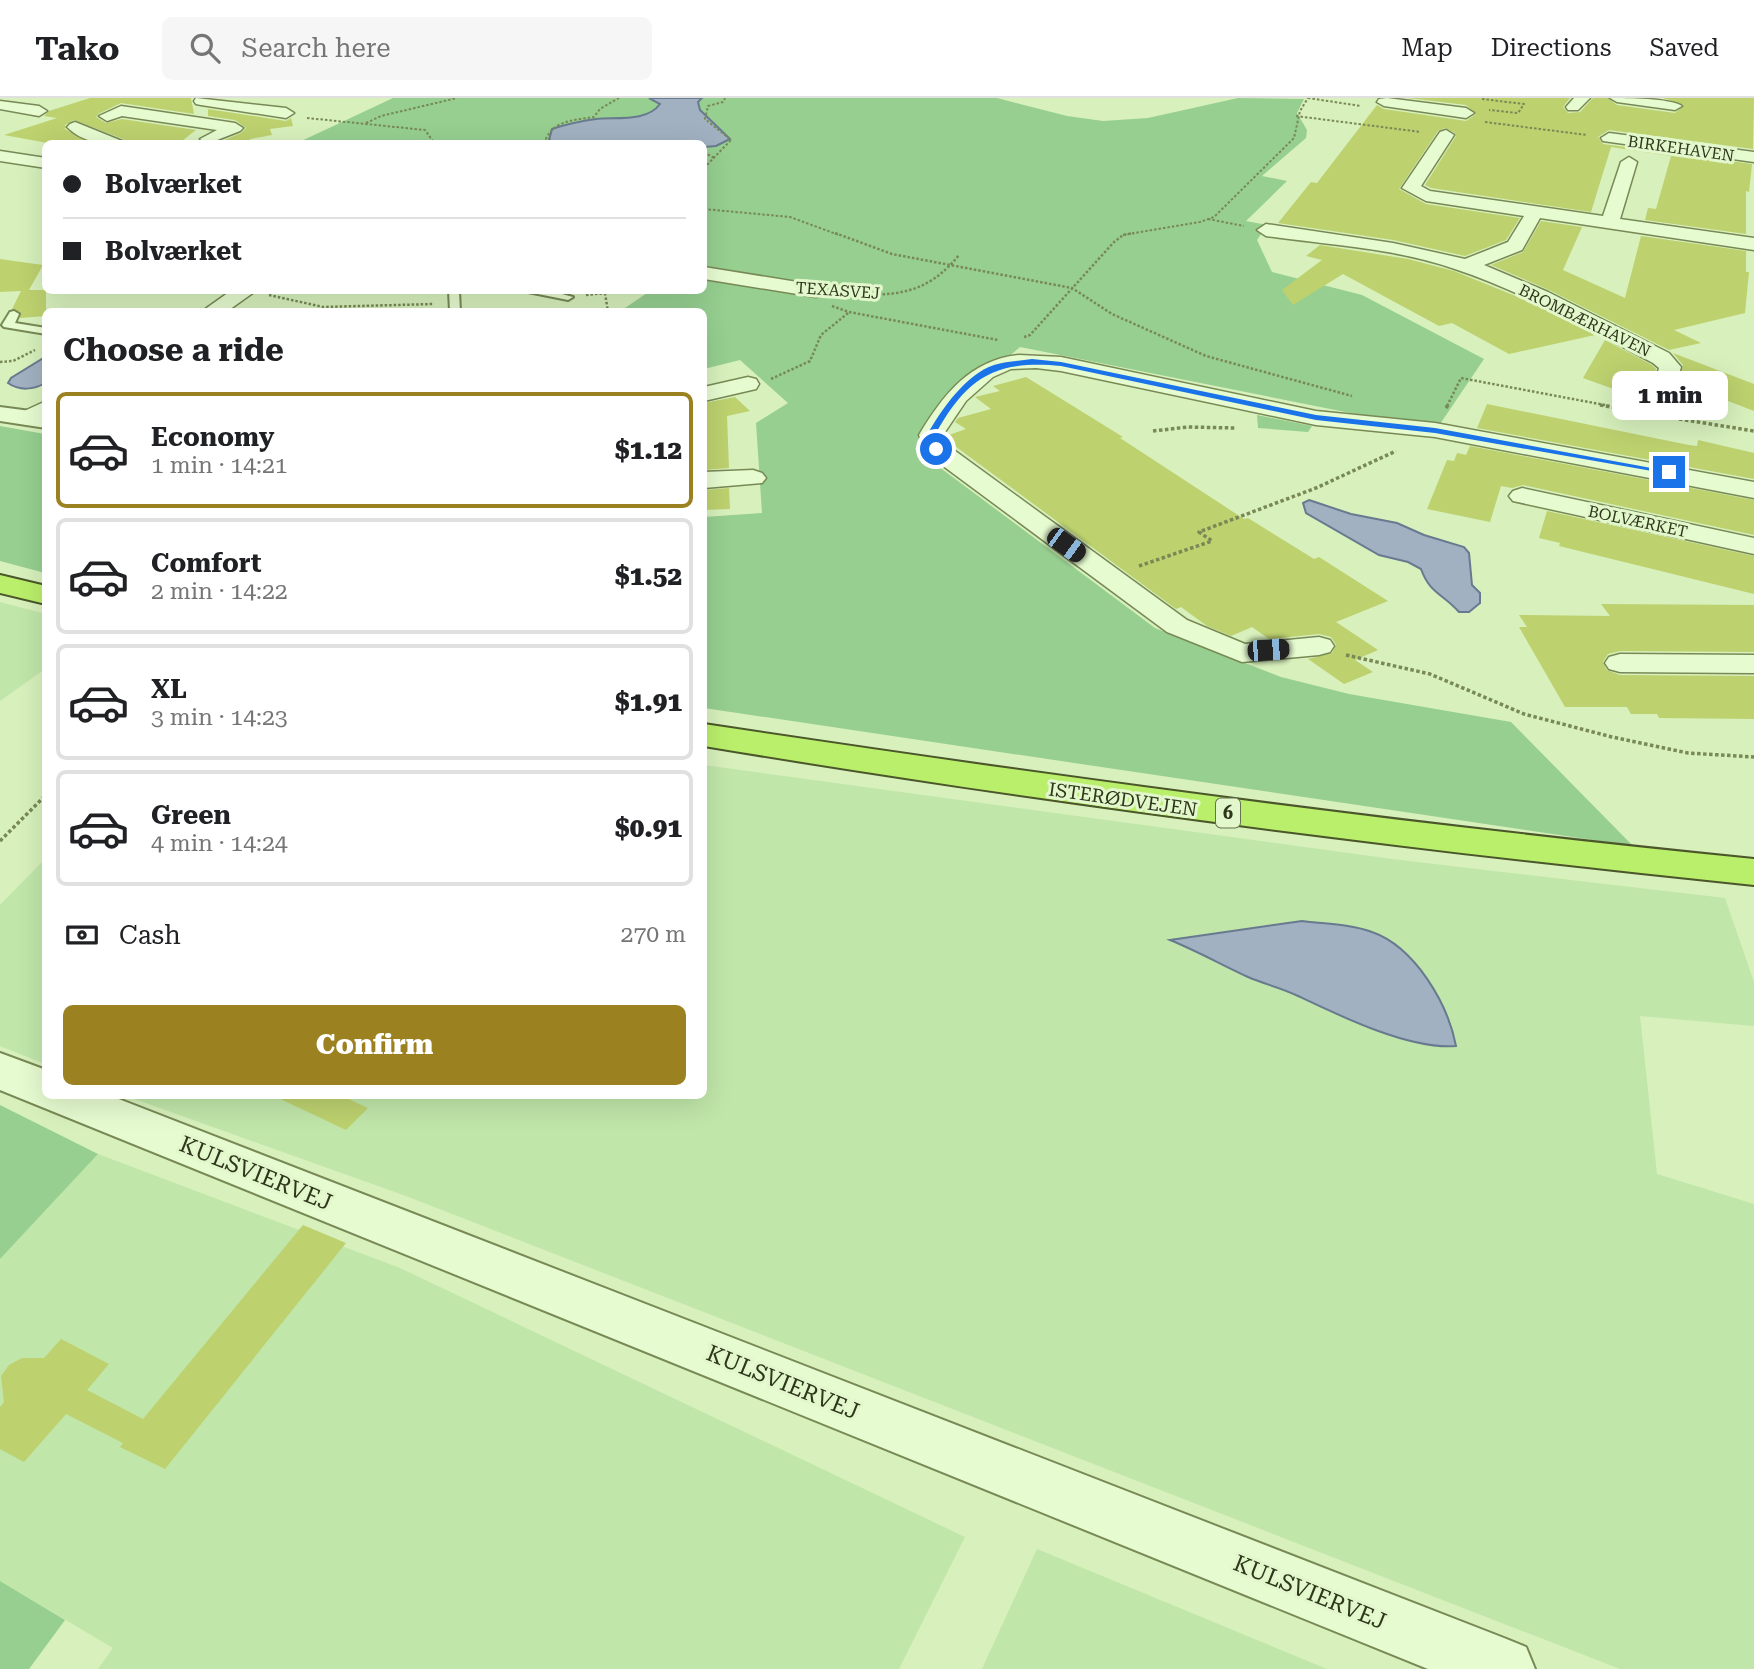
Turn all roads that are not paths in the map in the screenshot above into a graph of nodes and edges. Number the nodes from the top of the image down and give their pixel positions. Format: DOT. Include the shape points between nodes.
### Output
graph roads {
  1 [pos="183,98"];
  2 [pos="1617,98"];
  3 [pos="1384,102"];
  4 [pos="1423,102"];
  5 [pos="0,105"];
  6 [pos="242,106"];
  7 [pos="1675,106"];
  8 [pos="285,109"];
  9 [pos="39,111"];
  10 [pos="1465,113"];
  11 [pos="107,116"];
  12 [pos="184,121"];
  13 [pos="75,127"];
  14 [pos="153,132"];
  15 [pos="1446,135"];
  16 [pos="132,137"];
  17 [pos="1609,138"];
  18 [pos="208,139"];
  19 [pos="105,140"];
  20 [pos="121,140"];
  21 [pos="0,156"];
  22 [pos="1754,157"];
  23 [pos="42,162"];
  24 [pos="1629,162"];
  25 [pos="1535,212"];
  26 [pos="1610,222"];
  27 [pos="1266,230"];
  28 [pos="1754,244"];
  29 [pos="1465,266"];
  30 [pos="707,273"];
  31 [pos="816,291"];
  32 [pos="240,294"];
  33 [pos="549,294"];
  34 [pos="568,297"];
  35 [pos="218,308"];
  36 [pos="14,314"];
  37 [pos="42,330"];
  38 [pos="748,384"];
  39 [pos="707,393"];
  40 [pos="1657,407"];
  41 [pos="0,414"];
  42 [pos="40,416"];
  43 [pos="753,478"];
  44 [pos="707,480"];
  45 [pos="1754,490"];
  46 [pos="1522,496"];
  47 [pos="1754,546"];
  48 [pos="0,584"];
  49 [pos="42,594"];
  50 [pos="1319,646"];
  51 [pos="1619,663"];
  52 [pos="1754,664"];
  53 [pos="707,735"];
  54 [pos="1754,872"];
  55 [pos="0,1070"];
  56 [pos="42,1087"];
  57 [pos="71,1099"];
  58 [pos="1504,1669"];
  1 -- 6 [label="street"];
  2 -- 7 [label="street"];
  3 -- 4 [label="street"];
  4 -- 10 [label="street"];
  5 -- 9 [label="street"];
  6 -- 8 [label="street"];
  6 -- 12 [label="street"];
  11 -- 12 [label="street" via="121,111"];
  12 -- 14 [label="street"];
  12 -- 18 [label="street" via="235,128"];
  13 -- 19 [label="street"];
  15 -- 25 [label="street" via="1413,190 1426,196"];
  16 -- 20 [label="street"];
  17 -- 22 [label="street, BIRKEHAVEN"];
  21 -- 23 [label="street"];
  24 -- 26 [label="street"];
  25 -- 26 [label="street"];
  25 -- 29 [label="street" via="1515,246"];
  26 -- 28 [label="street"];
  27 -- 29 [label="street, BROMBÆRHAVEN"];
  29 -- 40 [label="street, BROMBÆRHAVEN" via="1510,283 1661,358 1670,367"];
  30 -- 31 [label="street, TEXASVEJ"];
  32 -- 35 [label="street"];
  33 -- 34 [label="lane"];
  36 -- 37 [label="lane" via="8,325"];
  38 -- 39 [label="street"];
  41 -- 42 [label="street"];
  43 -- 44 [label="street"];
  45 -- 50 [label="street" via="1438,424 1316,418 1032,361 995,366 943,413 931,435 936,449 1177,626 1242,653"];
  46 -- 47 [label="street, BOLVÆRKET"];
  48 -- 49 [label="highway"];
  51 -- 52 [label="street"];
  53 -- 54 [label="highway, ISTERØDVEJEN / 6" via="1182,807"];
  55 -- 56 [label="street"];
  57 -- 58 [label="street, KULSVIERVEJ"];
}
